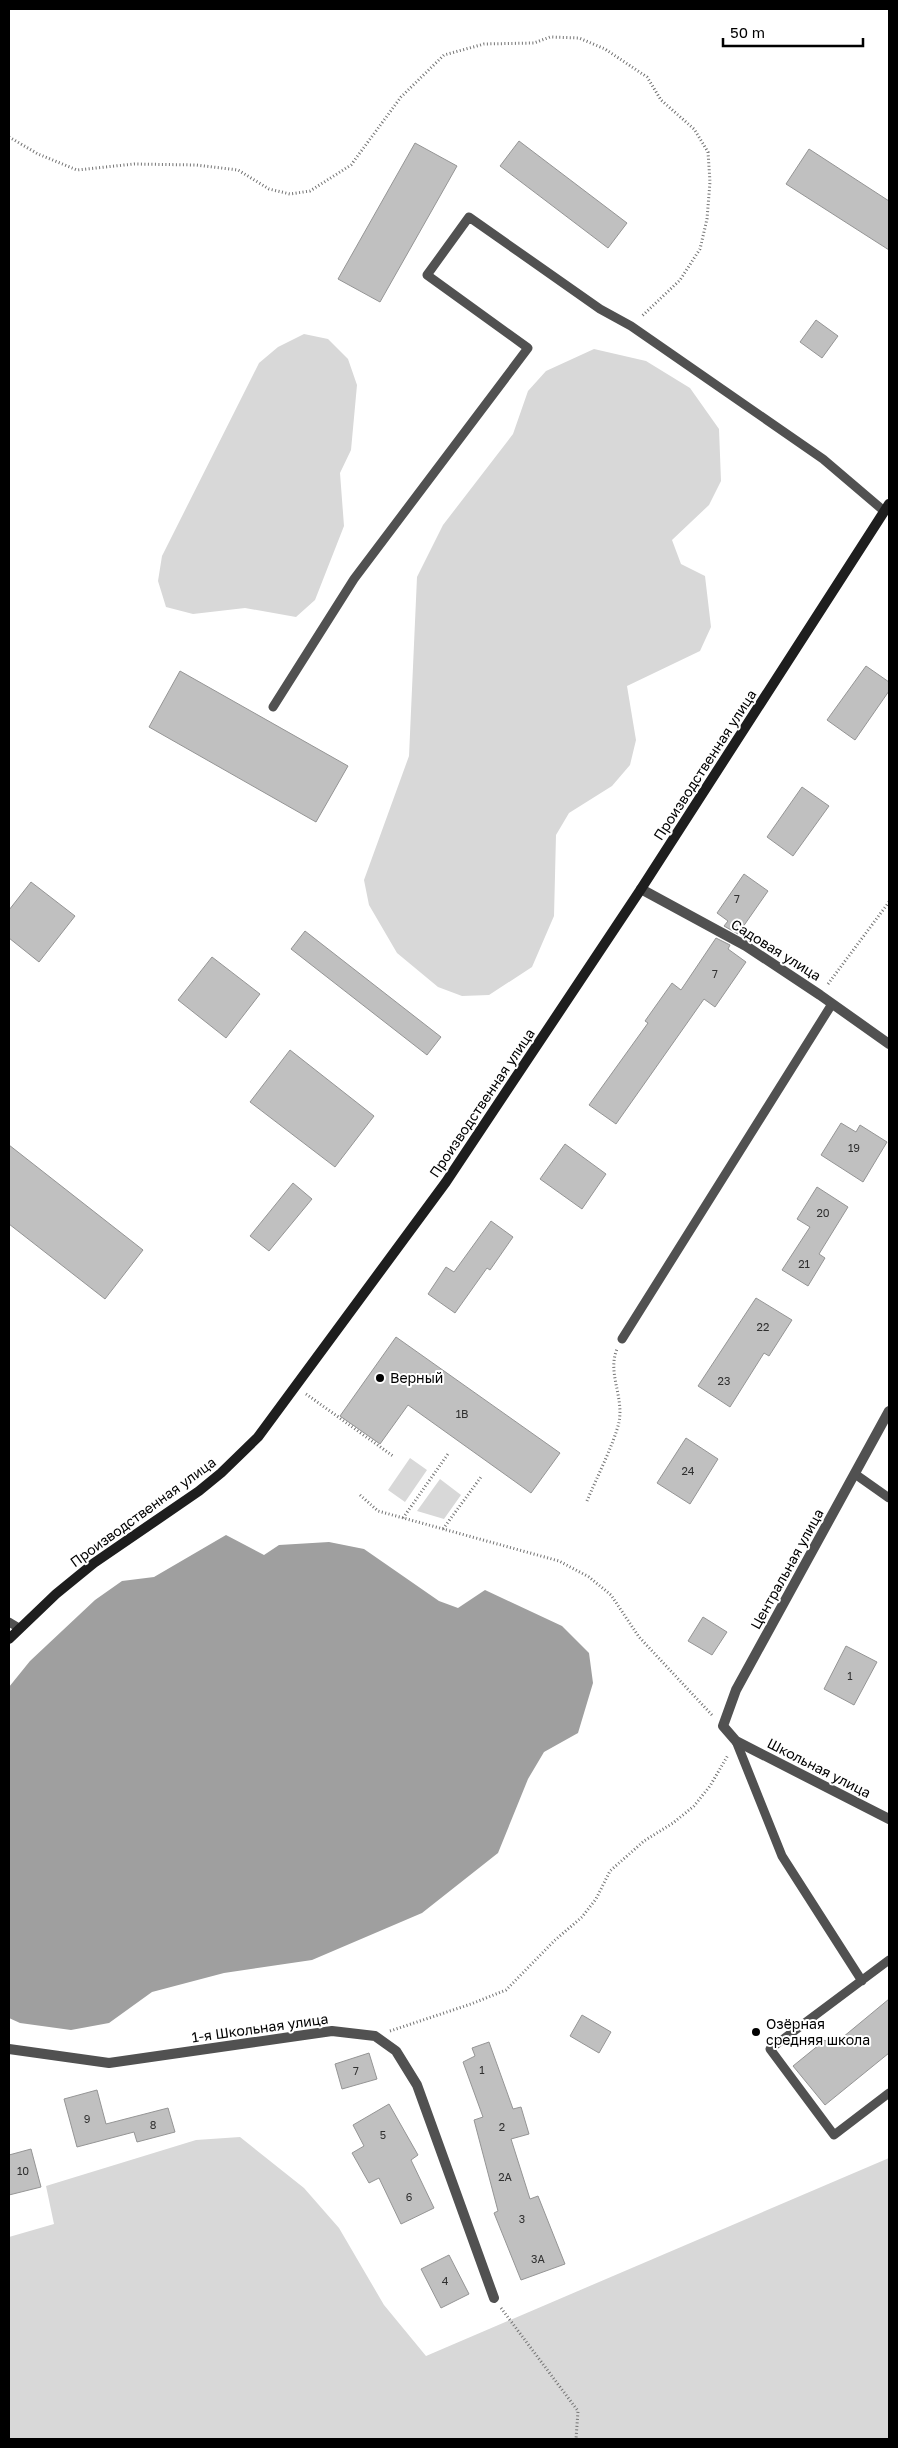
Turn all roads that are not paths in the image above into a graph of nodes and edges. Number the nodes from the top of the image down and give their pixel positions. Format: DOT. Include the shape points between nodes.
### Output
graph roads {
  1 [pos="887,507"];
  2 [pos="273,707"];
  3 [pos="641,889"];
  4 [pos="832,1004"];
  5 [pos="889,1044"];
  6 [pos="622,1339"];
  7 [pos="889,1411"];
  8 [pos="885,1430"];
  9 [pos="855,1474"];
  10 [pos="889,1498"];
  11 [pos="9,1622"];
  12 [pos="19,1628"];
  13 [pos="9,1640"];
  14 [pos="736,1741"];
  15 [pos="889,1819"];
  16 [pos="889,1960"];
  17 [pos="862,1981"];
  18 [pos="9,2049"];
  19 [pos="889,2093"];
  20 [pos="494,2298"];
  1 -- 2 [label="lane" via="631,326 600,309 469,217 427,275 528,348 354,579"];
  1 -- 3 [label="street, Производственная улица"];
  3 -- 4 [label="street, Садовая улица" via="746,946"];
  3 -- 12 [label="street, Производственная улица" via="446,1182 258,1437 199,1491 94,1562"];
  4 -- 5 [label="street, Садовая улица"];
  4 -- 6 [label="lane"];
  7 -- 8 [label="street, Центральная улица"];
  8 -- 9 [label="street, Центральная улица"];
  9 -- 10 [label="lane"];
  9 -- 14 [label="street, Центральная улица" via="736,1690 723,1726"];
  11 -- 12 [label="lane"];
  12 -- 13 [label="street, Производственная улица"];
  14 -- 15 [label="street, Школьная улица"];
  14 -- 17 [label="lane" via="782,1856"];
  16 -- 17 [label="lane"];
  17 -- 19 [label="lane" via="770,2049 834,2135"];
  18 -- 20 [label="street, 1-я Школьная улица" via="109,2063 332,2031 374,2036 396,2051 417,2085"];
}
